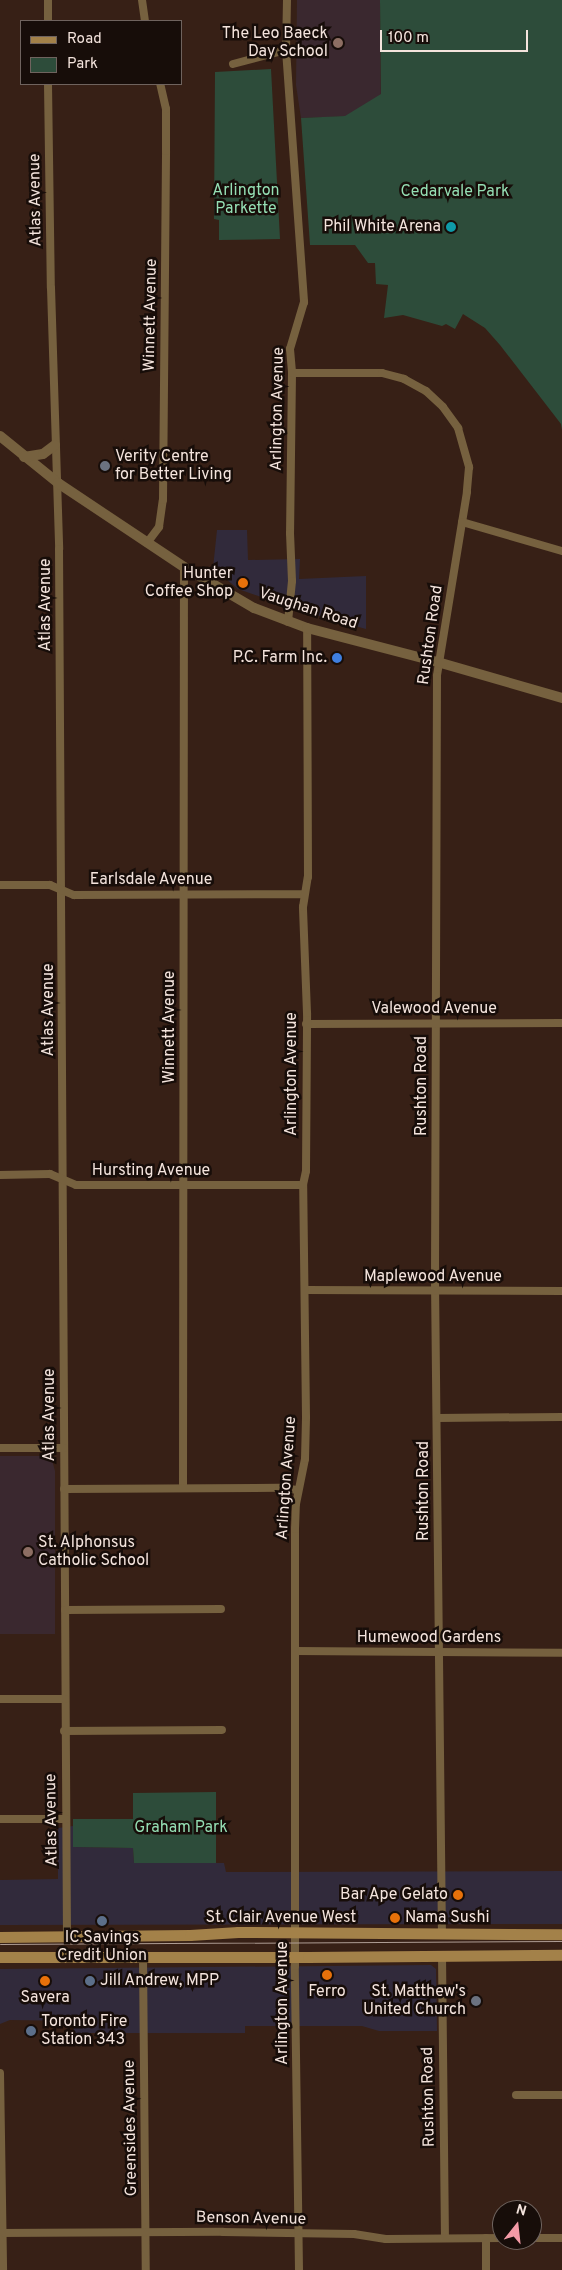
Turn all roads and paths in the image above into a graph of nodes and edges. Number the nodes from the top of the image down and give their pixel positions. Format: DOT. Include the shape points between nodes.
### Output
graph roads {
  1 [pos="48,0"];
  2 [pos="142,0"];
  3 [pos="288,0"];
  4 [pos="48,20"];
  5 [pos="145,20"];
  6 [pos="286,50"];
  7 [pos="234,64"];
  8 [pos="48,85"];
  9 [pos="160,85"];
  10 [pos="292,373"];
  11 [pos="0,436"];
  12 [pos="55,445"];
  13 [pos="24,457"];
  14 [pos="58,483"];
  15 [pos="462,522"];
  16 [pos="147,543"];
  17 [pos="562,551"];
  18 [pos="184,567"];
  19 [pos="288,622"];
  20 [pos="307,628"];
  21 [pos="441,663"];
  22 [pos="562,698"];
  23 [pos="0,885"];
  24 [pos="62,890"];
  25 [pos="184,894"];
  26 [pos="304,894"];
  27 [pos="436,1022"];
  28 [pos="562,1023"];
  29 [pos="306,1024"];
  30 [pos="0,1175"];
  31 [pos="63,1180"];
  32 [pos="182,1185"];
  33 [pos="303,1185"];
  34 [pos="304,1290"];
  35 [pos="435,1290"];
  36 [pos="562,1291"];
  37 [pos="562,1417"];
  38 [pos="438,1418"];
  39 [pos="0,1448"];
  40 [pos="64,1448"];
  41 [pos="183,1488"];
  42 [pos="64,1489"];
  43 [pos="298,1490"];
  44 [pos="221,1609"];
  45 [pos="65,1610"];
  46 [pos="296,1652"];
  47 [pos="438,1652"];
  48 [pos="562,1652"];
  49 [pos="0,1699"];
  50 [pos="65,1699"];
  51 [pos="222,1730"];
  52 [pos="64,1731"];
  53 [pos="0,1819"];
  54 [pos="66,1819"];
  55 [pos="296,1933"];
  56 [pos="562,1934"];
  57 [pos="442,1935"];
  58 [pos="67,1936"];
  59 [pos="0,1937"];
  60 [pos="442,1955"];
  61 [pos="562,1955"];
  62 [pos="143,1956"];
  63 [pos="296,1956"];
  64 [pos="0,1957"];
  65 [pos="0,2072"];
  66 [pos="516,2095"];
  67 [pos="562,2096"];
  68 [pos="146,2232"];
  69 [pos="1,2233"];
  70 [pos="299,2234"];
  71 [pos="445,2238"];
  72 [pos="486,2238"];
  73 [pos="492,2238"];
  74 [pos="542,2238"];
  75 [pos="562,2238"];
  76 [pos="3,2270"];
  77 [pos="146,2270"];
  78 [pos="299,2270"];
  79 [pos="486,2270"];
  1 -- 4 [label="street"];
  2 -- 5 [label="street"];
  3 -- 6 [label="street, Arlington Avenue"];
  6 -- 7 [label="street"];
  6 -- 10 [label="street, Arlington Avenue" via="304,302 290,349"];
  8 -- 12 [label="street, Atlas Avenue"];
  9 -- 16 [label="street, Winnett Avenue" via="166,109 163,500 159,527"];
  10 -- 15 [label="street, Rushton Road" via="382,374 404,379 426,390 458,428 465,448 468,467"];
  10 -- 19 [label="street, Arlington Avenue" via="292,581"];
  11 -- 13 [label="street, Vaughan Road"];
  12 -- 13 [label="street" via="43,454"];
  12 -- 14 [label="street, Atlas Avenue"];
  13 -- 14 [label="street, Vaughan Road"];
  14 -- 16 [label="street, Vaughan Road"];
  14 -- 24 [label="street, Atlas Avenue"];
  15 -- 17 [label="street"];
  15 -- 21 [label="street, Rushton Road"];
  16 -- 18 [label="street, Vaughan Road"];
  18 -- 19 [label="street, Vaughan Road" via="248,605"];
  18 -- 25 [label="street, Winnett Avenue"];
  19 -- 20 [label="street, Vaughan Road"];
  20 -- 21 [label="street, Vaughan Road"];
  20 -- 26 [label="street, Arlington Avenue" via="308,877"];
  21 -- 22 [label="street, Vaughan Road"];
  21 -- 27 [label="street, Rushton Road" via="437,676 436,712"];
  23 -- 24 [label="street, Earlsdale Avenue" via="50,885"];
  24 -- 25 [label="street, Earlsdale Avenue" via="74,895"];
  24 -- 31 [label="street, Atlas Avenue"];
  25 -- 26 [label="street, Earlsdale Avenue"];
  25 -- 32 [label="street, Winnett Avenue"];
  26 -- 29 [label="street, Arlington Avenue"];
  27 -- 28 [label="street, Valewood Avenue"];
  27 -- 29 [label="street, Valewood Avenue"];
  27 -- 35 [label="street, Rushton Road"];
  29 -- 33 [label="street, Arlington Avenue" via="306,1171"];
  30 -- 31 [label="street, Hursting Avenue" via="50,1174"];
  31 -- 32 [label="street, Hursting Avenue" via="76,1185"];
  31 -- 40 [label="street, Atlas Avenue"];
  32 -- 33 [label="street, Hursting Avenue"];
  32 -- 41 [label="street, Winnett Avenue"];
  33 -- 34 [label="street, Arlington Avenue"];
  34 -- 35 [label="street, Maplewood Avenue"];
  34 -- 43 [label="street, Arlington Avenue" via="305,1459"];
  35 -- 36 [label="street, Maplewood Avenue"];
  35 -- 38 [label="street, Rushton Road"];
  37 -- 38 [label="street"];
  38 -- 47 [label="street, Rushton Road"];
  39 -- 40 [label="street"];
  40 -- 42 [label="street, Atlas Avenue"];
  41 -- 42 [label="street"];
  41 -- 43 [label="street"];
  42 -- 45 [label="street, Atlas Avenue"];
  43 -- 46 [label="street, Arlington Avenue" via="295,1529"];
  44 -- 45 [label="street"];
  45 -- 50 [label="street, Atlas Avenue"];
  46 -- 47 [label="street, Humewood Gardens"];
  46 -- 55 [label="street, Arlington Avenue"];
  47 -- 48 [label="street, Humewood Gardens"];
  47 -- 57 [label="street, Rushton Road"];
  49 -- 50 [label="street"];
  50 -- 52 [label="street, Atlas Avenue"];
  51 -- 52 [label="street"];
  52 -- 54 [label="street, Atlas Avenue"];
  53 -- 54 [label="street"];
  54 -- 58 [label="street, Atlas Avenue"];
  55 -- 57 [label="main road, St. Clair Avenue West"];
  55 -- 58 [label="main road, St. Clair Avenue West"];
  55 -- 63 [label="street, Arlington Avenue"];
  56 -- 57 [label="main road, St. Clair Avenue West"];
  58 -- 59 [label="main road, St. Clair Avenue West"];
  60 -- 61 [label="main road"];
  60 -- 63 [label="main road"];
  60 -- 71 [label="street, Rushton Road"];
  62 -- 63 [label="main road"];
  62 -- 64 [label="main road"];
  62 -- 68 [label="street, Greensides Avenue"];
  63 -- 70 [label="street, Arlington Avenue"];
  65 -- 69 [label="street"];
  66 -- 67 [label="street"];
  68 -- 69 [label="street, Benson Avenue"];
  68 -- 70 [label="street, Benson Avenue"];
  68 -- 77 [label="street, Greensides Avenue"];
  69 -- 76 [label="street"];
  70 -- 71 [label="street, Benson Avenue" via="354,2234 386,2239"];
  70 -- 78 [label="street, Arlington Avenue"];
  71 -- 72 [label="street, Benson Avenue"];
  72 -- 73 [label="street, Benson Avenue"];
  72 -- 79 [label="street"];
  74 -- 75 [label="street"];
}
